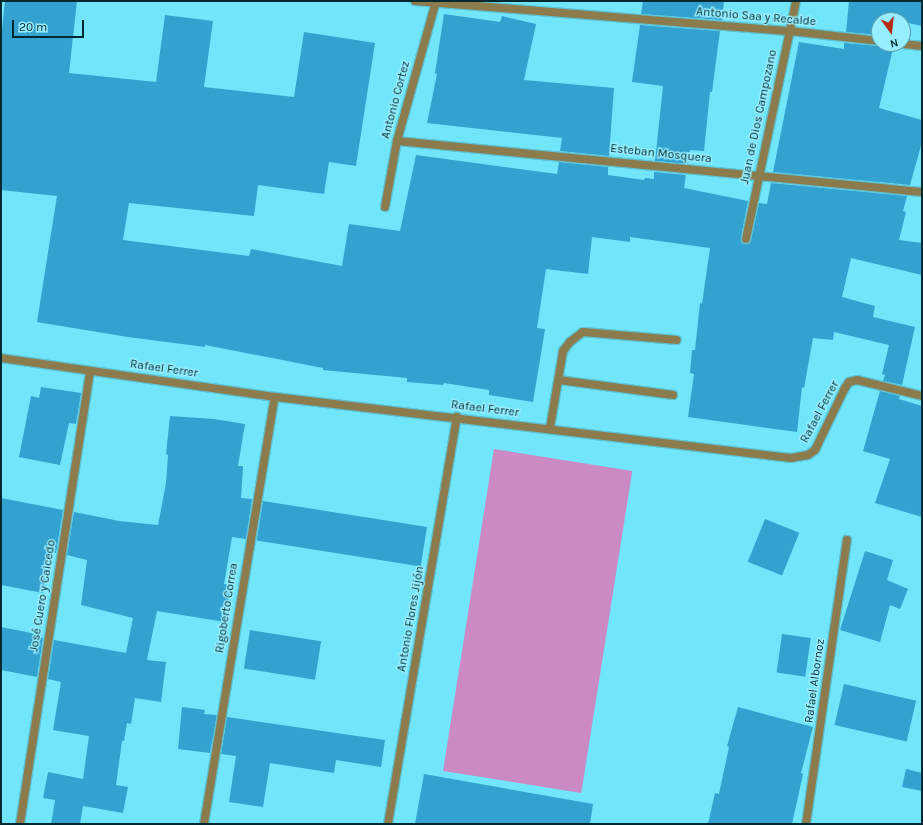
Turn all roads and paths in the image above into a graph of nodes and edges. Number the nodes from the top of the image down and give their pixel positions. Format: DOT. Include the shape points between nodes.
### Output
graph roads {
  1 [pos="415,1"];
  2 [pos="796,1"];
  3 [pos="436,2"];
  4 [pos="790,32"];
  5 [pos="871,40"];
  6 [pos="911,45"];
  7 [pos="922,46"];
  8 [pos="397,141"];
  9 [pos="758,176"];
  10 [pos="922,192"];
  11 [pos="385,207"];
  12 [pos="746,239"];
  13 [pos="677,340"];
  14 [pos="1,358"];
  15 [pos="90,371"];
  16 [pos="559,380"];
  17 [pos="673,395"];
  18 [pos="922,396"];
  19 [pos="275,397"];
  20 [pos="457,417"];
  21 [pos="550,428"];
  22 [pos="846,540"];
  23 [pos="20,824"];
  24 [pos="204,824"];
  25 [pos="388,824"];
  26 [pos="806,824"];
  1 -- 3 [label="street, Antonio Saa y Recalde"];
  2 -- 4 [label="street, Juan de Dios Campozano"];
  3 -- 4 [label="street, Antonio Saa y Recalde"];
  3 -- 8 [label="street, Antonio Cortez"];
  4 -- 5 [label="street, Antonio Saa y Recalde"];
  4 -- 9 [label="street, Juan de Dios Campozano"];
  6 -- 7 [label="street"];
  8 -- 9 [label="street, Esteban Mosquera"];
  8 -- 11 [label="street, Antonio Cortez"];
  9 -- 10 [label="street, Esteban Mosquera"];
  9 -- 12 [label="street, Juan de Dios Campozano"];
  13 -- 16 [label="street" via="583,332 563,351"];
  14 -- 15 [label="street, Rafael Ferrer"];
  15 -- 19 [label="street, Rafael Ferrer"];
  15 -- 23 [label="street, José Cuero y Caicedo"];
  16 -- 17 [label="street"];
  16 -- 21 [label="street"];
  18 -- 21 [label="street, Rafael Ferrer" via="857,380 849,382 815,450 800,458"];
  19 -- 20 [label="street, Rafael Ferrer"];
  19 -- 24 [label="street, Rigoberto Correa"];
  20 -- 21 [label="street, Rafael Ferrer"];
  20 -- 25 [label="street, Antonio Flores Jijón"];
  22 -- 26 [label="street, Rafael Albornoz"];
}
